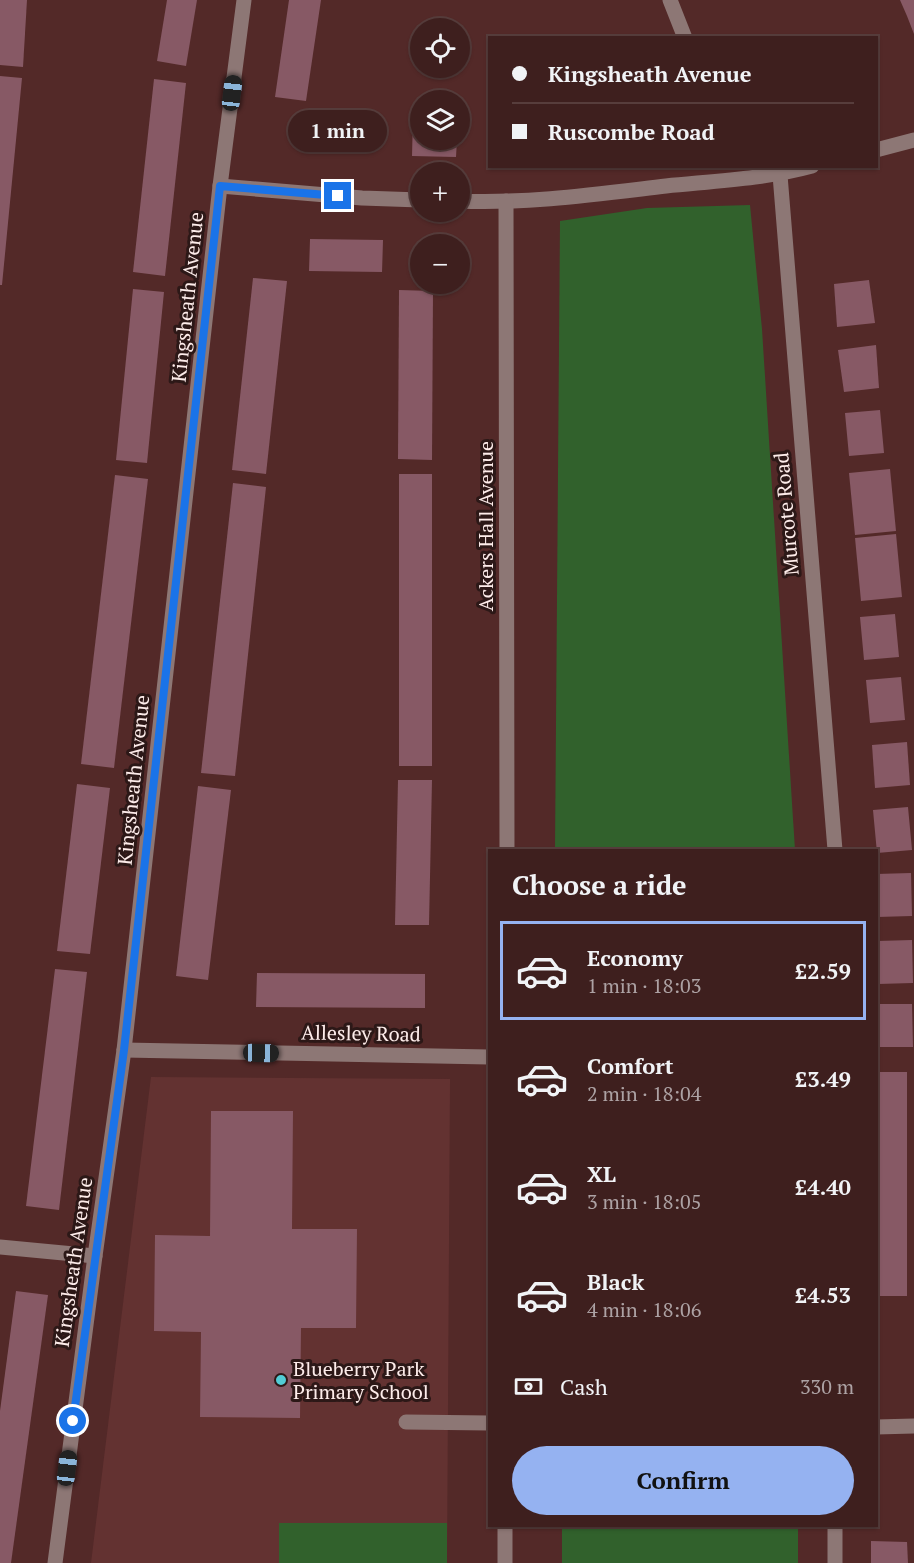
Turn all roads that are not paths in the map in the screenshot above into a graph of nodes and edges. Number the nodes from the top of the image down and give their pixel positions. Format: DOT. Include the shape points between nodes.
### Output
graph roads {
  1 [pos="244,0"];
  2 [pos="670,0"];
  3 [pos="684,36"];
  4 [pos="914,140"];
  5 [pos="878,149"];
  6 [pos="805,168"];
  7 [pos="710,174"];
  8 [pos="780,175"];
  9 [pos="220,186"];
  10 [pos="410,200"];
  11 [pos="470,201"];
  12 [pos="506,201"];
  13 [pos="507,849"];
  14 [pos="835,849"];
  15 [pos="124,1050"];
  16 [pos="488,1057"];
  17 [pos="0,1247"];
  18 [pos="95,1256"];
  19 [pos="406,1422"];
  20 [pos="488,1423"];
  21 [pos="914,1426"];
  22 [pos="878,1427"];
  23 [pos="505,1527"];
  24 [pos="835,1527"];
  25 [pos="55,1563"];
  26 [pos="505,1563"];
  27 [pos="835,1563"];
  1 -- 9 [label="street, Kingsheath Avenue"];
  2 -- 3 [label="street"];
  4 -- 5 [label="street"];
  6 -- 8 [label="street"];
  7 -- 8 [label="street"];
  7 -- 12 [label="street"];
  8 -- 14 [label="street, Murcote Road"];
  9 -- 10 [label="street"];
  9 -- 15 [label="street, Kingsheath Avenue"];
  11 -- 12 [label="street"];
  12 -- 13 [label="street, Ackers Hall Avenue"];
  15 -- 16 [label="street, Allesley Road"];
  15 -- 18 [label="street, Kingsheath Avenue"];
  17 -- 18 [label="street"];
  18 -- 25 [label="street, Kingsheath Avenue"];
  19 -- 20 [label="street"];
  21 -- 22 [label="street"];
  23 -- 26 [label="street"];
  24 -- 27 [label="street"];
}
